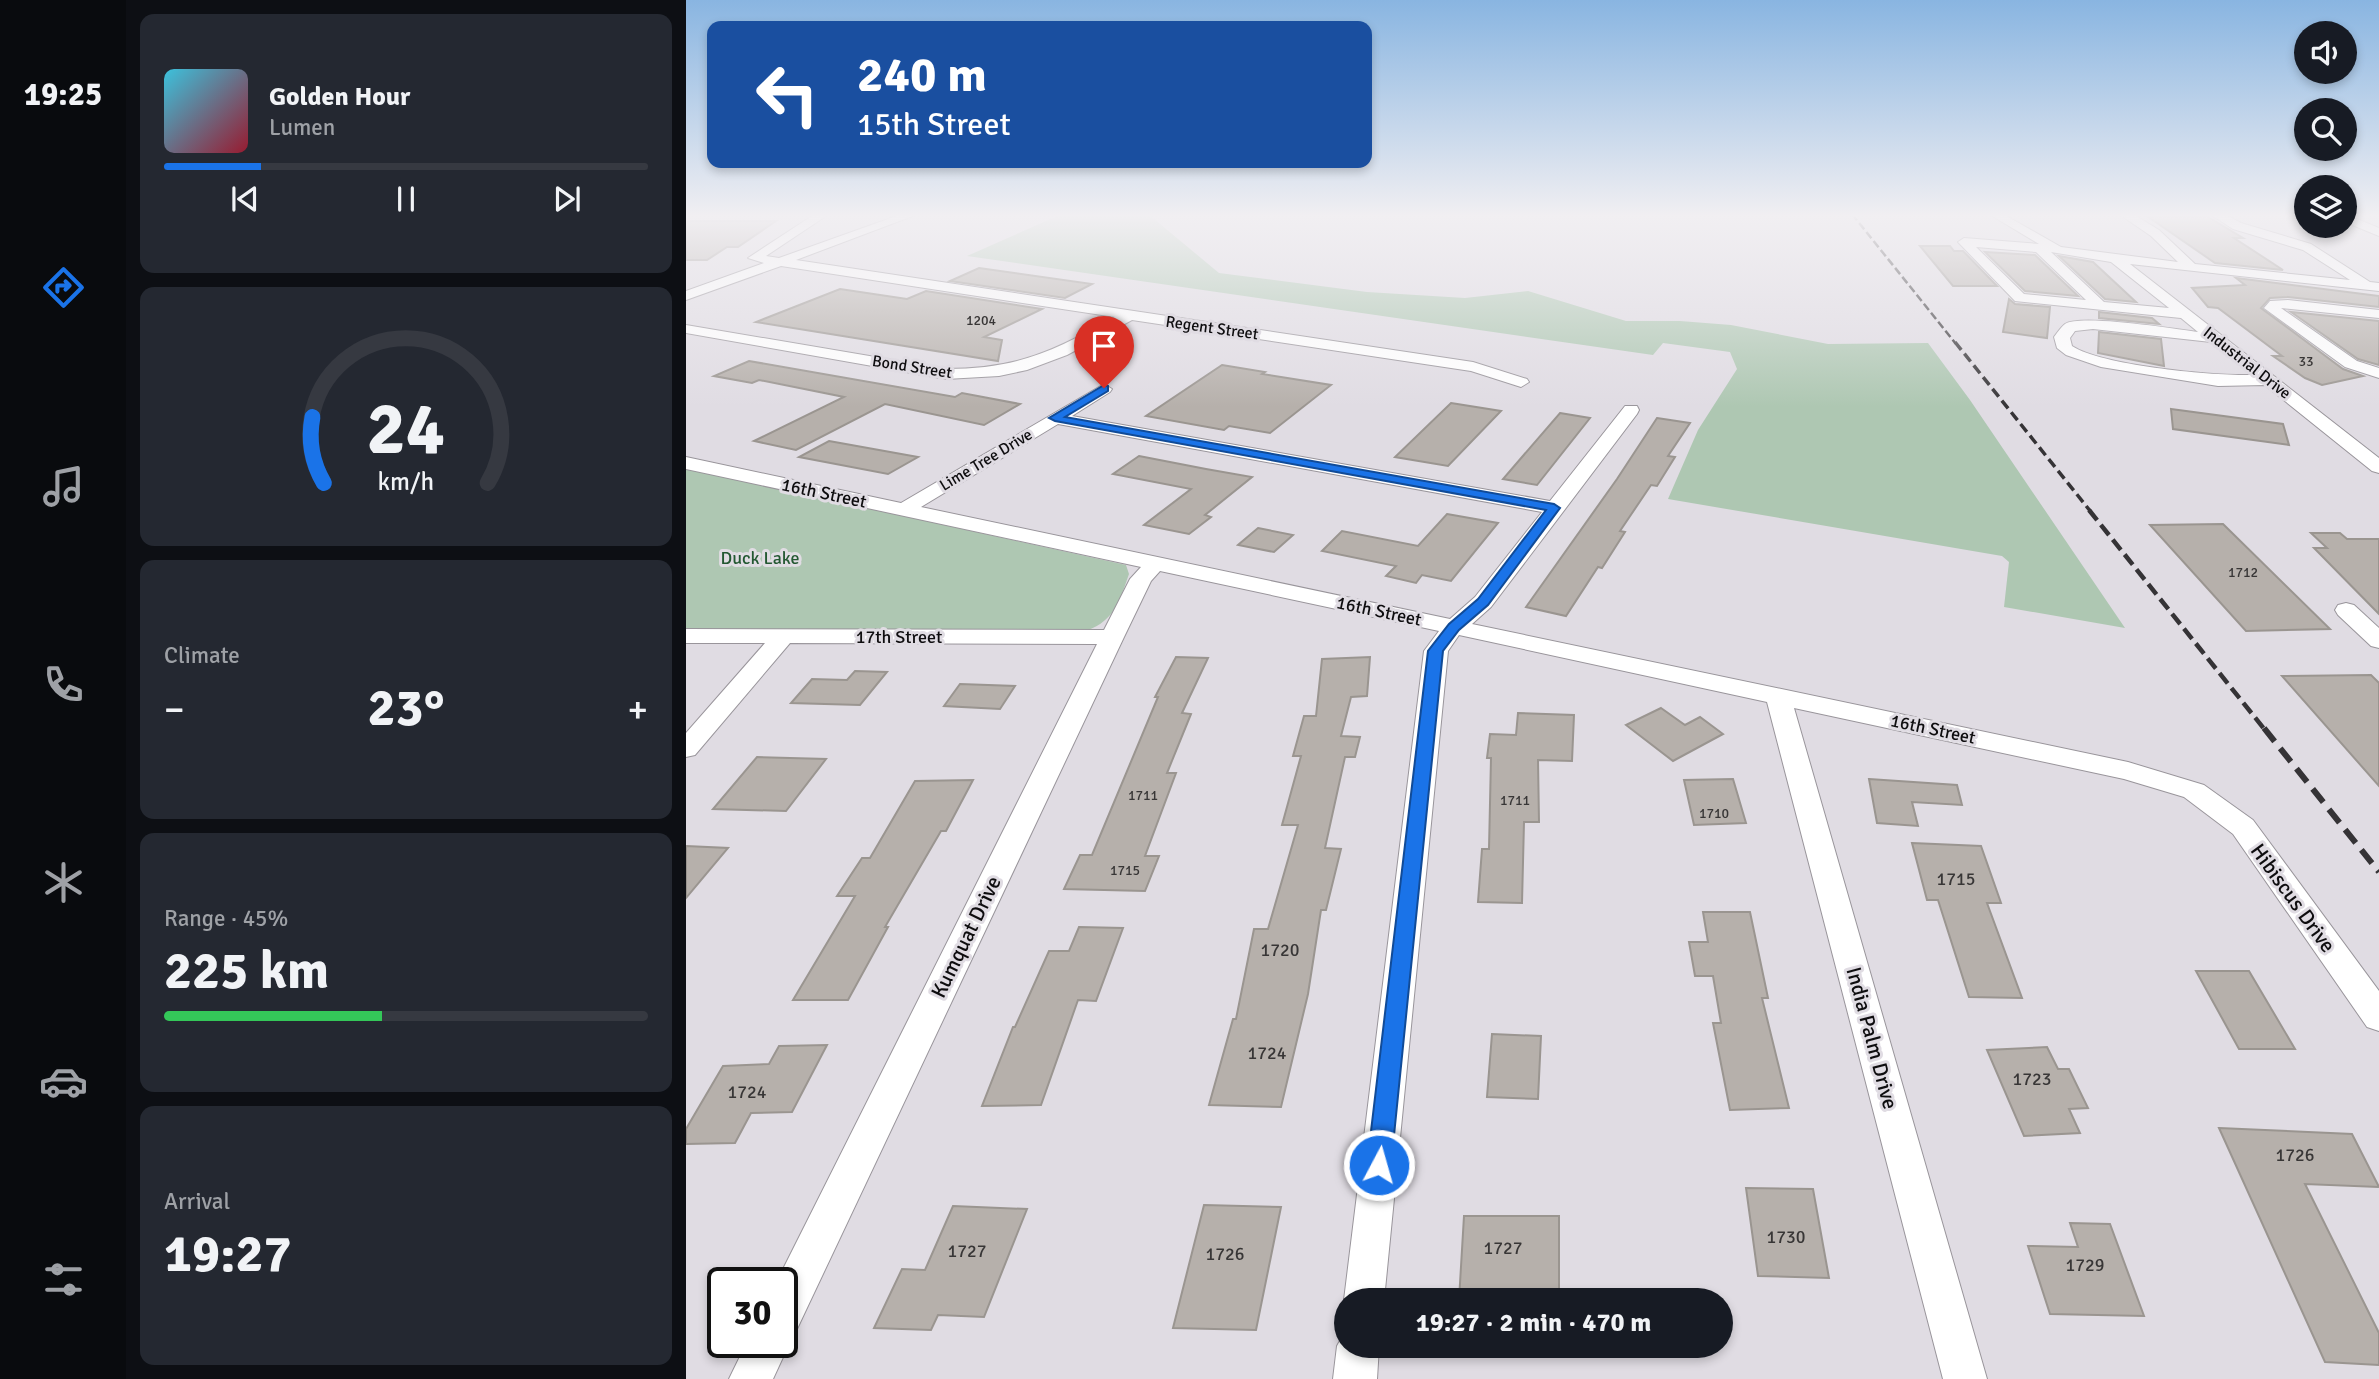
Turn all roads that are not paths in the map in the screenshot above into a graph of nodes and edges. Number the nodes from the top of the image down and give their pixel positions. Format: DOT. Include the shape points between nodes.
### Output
graph roads {
  1 [pos="736,278"];
  2 [pos="873,278"];
  3 [pos="2000,278"];
  4 [pos="2071,278"];
  5 [pos="2139,278"];
  6 [pos="2300,278"];
  7 [pos="2374,286"];
  8 [pos="686,296"];
  9 [pos="2100,306"];
  10 [pos="2184,314"];
  11 [pos="2379,314"];
  12 [pos="1128,316"];
  13 [pos="686,329"];
  14 [pos="2215,338"];
  15 [pos="2379,373"];
  16 [pos="2269,380"];
  17 [pos="1521,382"];
  18 [pos="1104,388"];
  19 [pos="1631,410"];
  20 [pos="1055,418"];
  21 [pos="686,463"];
  22 [pos="2379,467"];
  23 [pos="1554,508"];
  24 [pos="903,510"];
  25 [pos="1156,564"];
  26 [pos="2346,610"];
  27 [pos="1454,627"];
  28 [pos="686,636"];
  29 [pos="784,636"];
  30 [pos="1112,637"];
  31 [pos="2379,641"];
  32 [pos="1778,696"];
  33 [pos="686,749"];
  34 [pos="2193,791"];
  35 [pos="2379,1017"];
  36 [pos="798,1281"];
  37 [pos="1365,1288"];
  38 [pos="761,1358"];
  39 [pos="1358,1358"];
  40 [pos="751,1379"];
  41 [pos="1355,1379"];
  42 [pos="1965,1379"];
  1 -- 8 [label="street"];
  2 -- 12 [label="street, Regent Street"];
  3 -- 9 [label="street" via="2020,298"];
  4 -- 9 [label="street"];
  5 -- 10 [label="street, Industrial Drive"];
  6 -- 7 [label="street"];
  9 -- 10 [label="street"];
  10 -- 14 [label="street, Industrial Drive"];
  11 -- 15 [label="street" via="2288,304 2271,308 2351,364"];
  12 -- 13 [label="street, Bond Street" via="1043,362 976,375 946,374"];
  12 -- 17 [label="street, Regent Street" via="1473,367"];
  14 -- 16 [label="street, Industrial Drive"];
  14 -- 16 [label="street" via="2093,326 2071,327 2062,337 2065,348 2083,358 2218,381"];
  16 -- 22 [label="street, Industrial Drive"];
  18 -- 20 [label="street, Lime Tree Drive"];
  19 -- 23 [label="street"];
  20 -- 23 [label="street"];
  20 -- 24 [label="street, Lime Tree Drive"];
  21 -- 24 [label="street, 16th Street"];
  23 -- 27 [label="street" via="1483,602"];
  24 -- 25 [label="street, 16th Street"];
  25 -- 27 [label="street, 16th Street"];
  25 -- 30 [label="street, Kumquat Drive" via="1141,579"];
  26 -- 31 [label="street"];
  27 -- 32 [label="street, 16th Street"];
  27 -- 37 [label="street" via="1436,651"];
  28 -- 29 [label="street, 17th Street"];
  29 -- 30 [label="street, 17th Street"];
  29 -- 33 [label="street"];
  30 -- 36 [label="street, Kumquat Drive"];
  32 -- 34 [label="street, 16th Street" via="2128,771"];
  32 -- 42 [label="street, India Palm Drive"];
  34 -- 35 [label="street, Hibiscus Drive" via="2243,827"];
  38 -- 40 [label="street"];
  39 -- 41 [label="street"];
}
